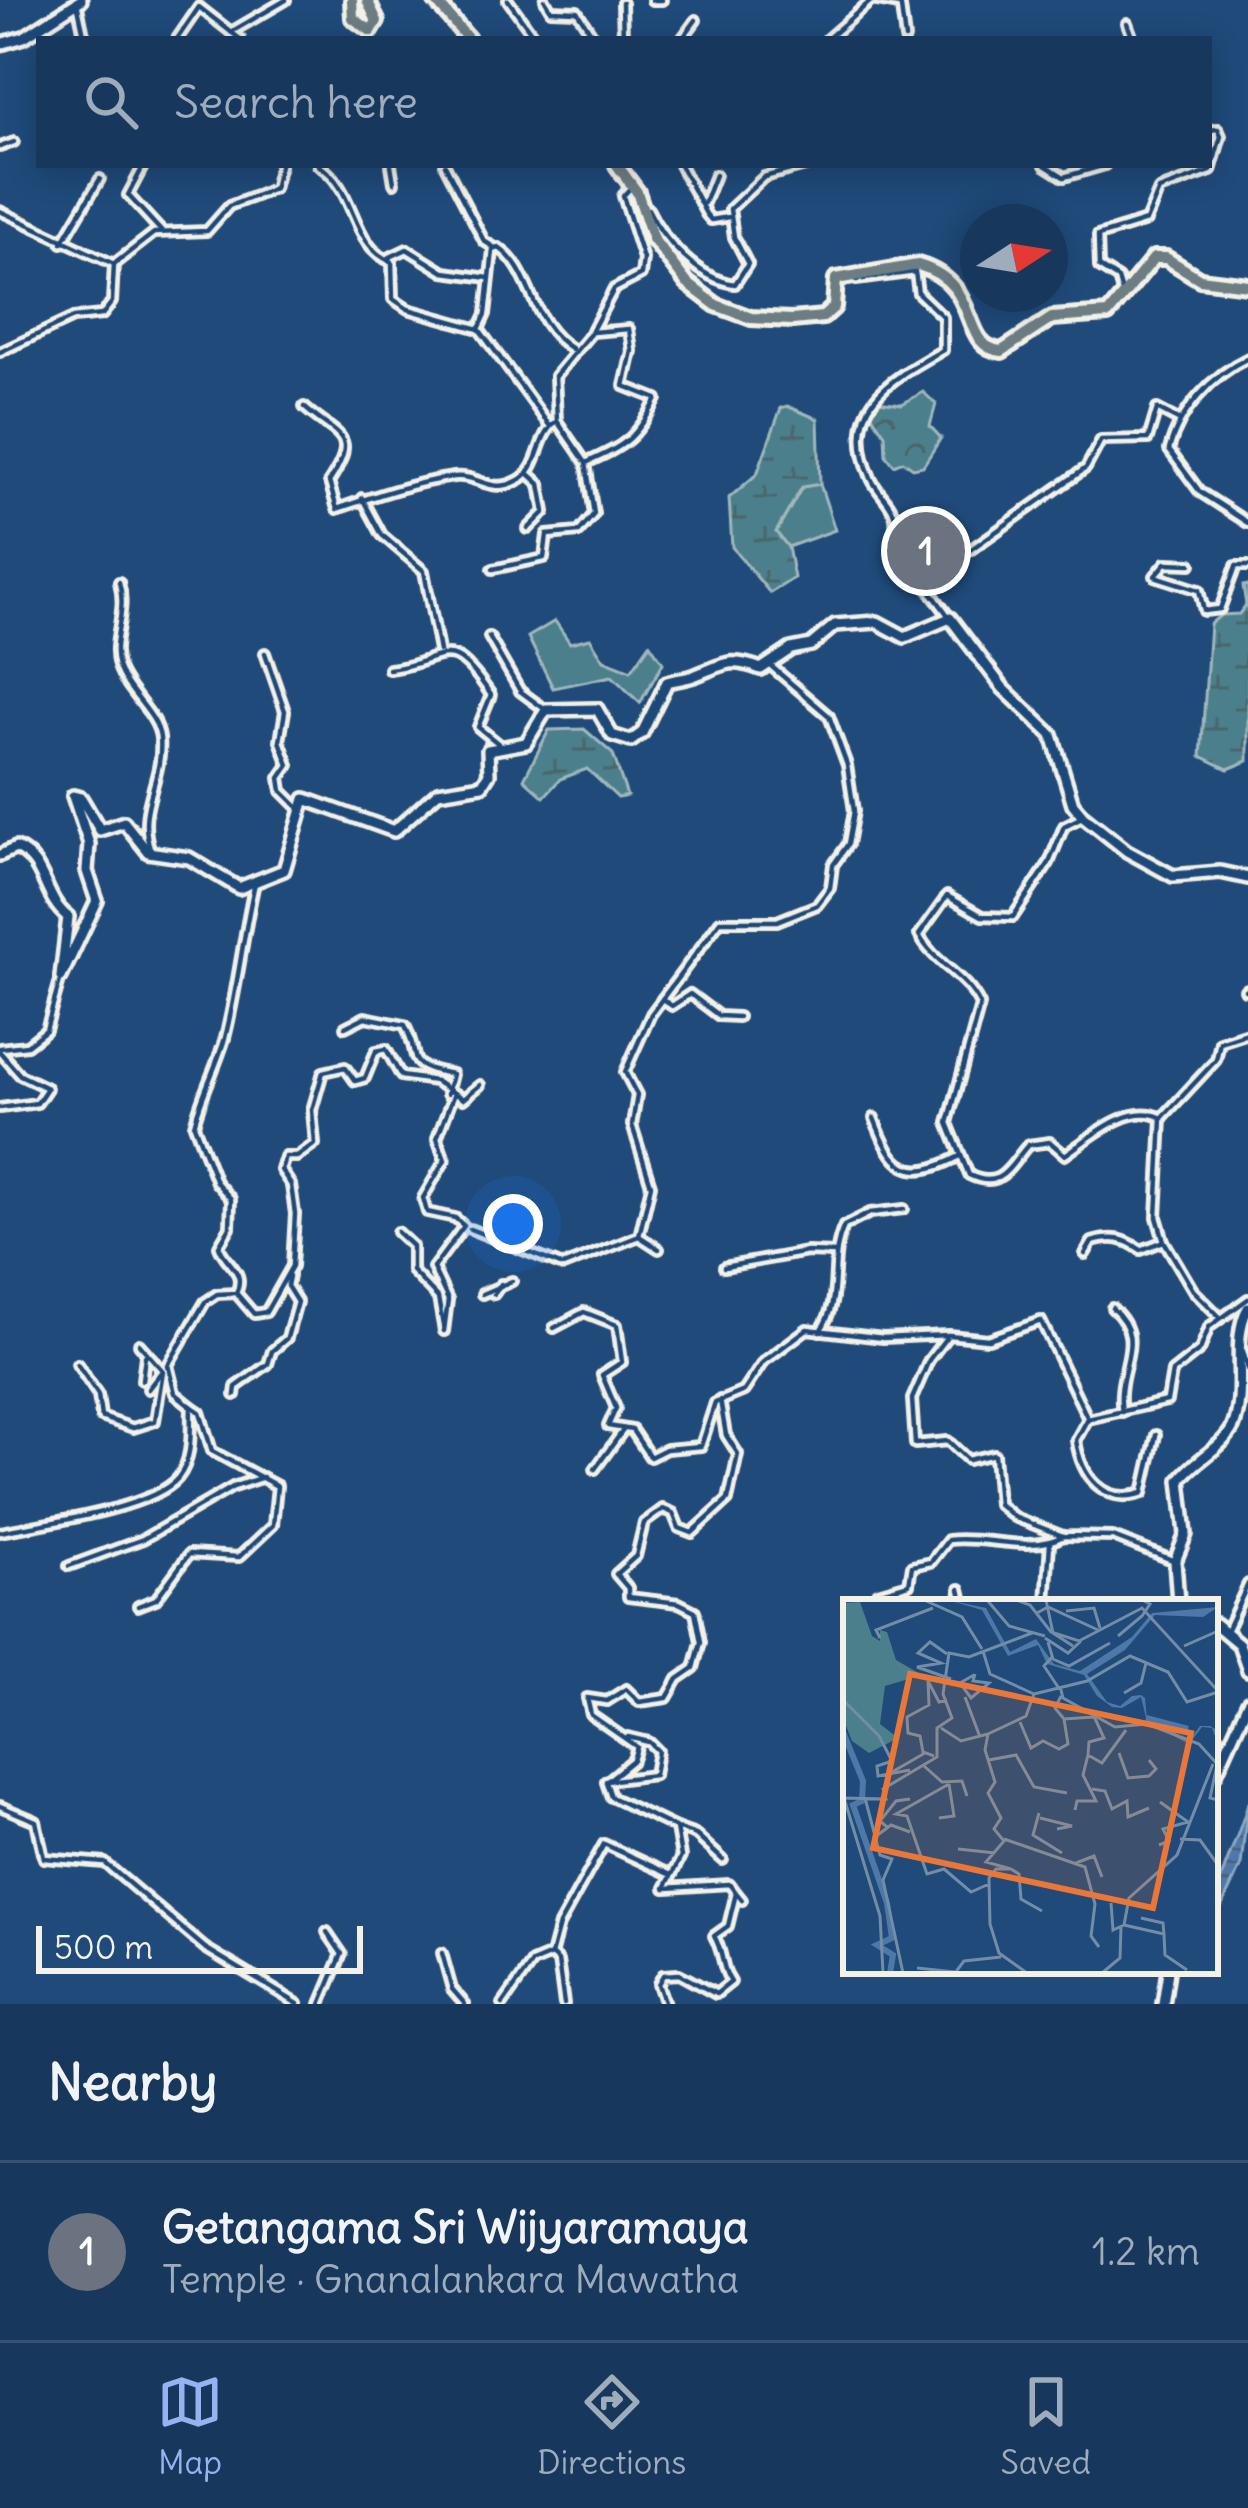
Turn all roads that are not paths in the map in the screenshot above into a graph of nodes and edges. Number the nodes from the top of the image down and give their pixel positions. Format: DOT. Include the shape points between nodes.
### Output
graph roads {
  1 [pos="286,0"];
  2 [pos="352,0"];
  3 [pos="367,0"];
  4 [pos="435,0"];
  5 [pos="508,0"];
  6 [pos="545,0"];
  7 [pos="652,0"];
  8 [pos="662,0"];
  9 [pos="80,1"];
  10 [pos="623,1"];
  11 [pos="900,2"];
  12 [pos="696,20"];
  13 [pos="1127,22"];
  14 [pos="231,32"];
  15 [pos="375,34"];
  16 [pos="85,36"];
  17 [pos="179,36"];
  18 [pos="236,36"];
  19 [pos="465,36"];
  20 [pos="534,36"];
  21 [pos="593,36"];
  22 [pos="623,36"];
  23 [pos="684,36"];
  24 [pos="833,36"];
  25 [pos="904,36"];
  26 [pos="1132,36"];
  27 [pos="0,44"];
  28 [pos="1212,130"];
  29 [pos="14,142"];
  30 [pos="0,147"];
  31 [pos="142,168"];
  32 [pos="279,168"];
  33 [pos="321,168"];
  34 [pos="392,168"];
  35 [pos="448,168"];
  36 [pos="619,168"];
  37 [pos="682,168"];
  38 [pos="798,168"];
  39 [pos="1050,168"];
  40 [pos="1095,168"];
  41 [pos="1212,168"];
  42 [pos="1212,168"];
  43 [pos="715,175"];
  44 [pos="100,179"];
  45 [pos="394,183"];
  46 [pos="633,185"];
  47 [pos="704,204"];
  48 [pos="0,211"];
  49 [pos="729,217"];
  50 [pos="163,233"];
  51 [pos="62,243"];
  52 [pos="495,248"];
  53 [pos="386,259"];
  54 [pos="114,264"];
  55 [pos="850,276"];
  56 [pos="490,278"];
  57 [pos="1248,285"];
  58 [pos="1125,296"];
  59 [pos="478,329"];
  60 [pos="590,334"];
  61 [pos="574,350"];
  62 [pos="0,352"];
  63 [pos="1248,358"];
  64 [pos="304,407"];
  65 [pos="557,421"];
  66 [pos="1180,421"];
  67 [pos="550,426"];
  68 [pos="586,463"];
  69 [pos="529,473"];
  70 [pos="362,498"];
  71 [pos="1248,524"];
  72 [pos="528,529"];
  73 [pos="1192,564"];
  74 [pos="1248,566"];
  75 [pos="493,569"];
  76 [pos="918,573"];
  77 [pos="119,582"];
  78 [pos="950,618"];
  79 [pos="489,638"];
  80 [pos="440,652"];
  81 [pos="265,653"];
  82 [pos="772,667"];
  83 [pos="389,669"];
  84 [pos="546,710"];
  85 [pos="500,745"];
  86 [pos="300,809"];
  87 [pos="1083,816"];
  88 [pos="152,853"];
  89 [pos="0,855"];
  90 [pos="1248,878"];
  91 [pos="255,882"];
  92 [pos="61,977"];
  93 [pos="662,999"];
  94 [pos="738,1017"];
  95 [pos="345,1027"];
  96 [pos="1248,1033"];
  97 [pos="0,1050"];
  98 [pos="480,1085"];
  99 [pos="450,1095"];
  100 [pos="0,1108"];
  101 [pos="874,1118"];
  102 [pos="1162,1118"];
  103 [pos="960,1156"];
  104 [pos="904,1209"];
  105 [pos="470,1229"];
  106 [pos="397,1232"];
  107 [pos="639,1236"];
  108 [pos="1164,1241"];
  109 [pos="659,1250"];
  110 [pos="835,1253"];
  111 [pos="1085,1254"];
  112 [pos="724,1267"];
  113 [pos="290,1271"];
  114 [pos="512,1281"];
  115 [pos="501,1284"];
  116 [pos="236,1293"];
  117 [pos="482,1294"];
  118 [pos="494,1294"];
  119 [pos="1248,1304"];
  120 [pos="1112,1309"];
  121 [pos="1220,1317"];
  122 [pos="554,1328"];
  123 [pos="820,1331"];
  124 [pos="948,1335"];
  125 [pos="139,1344"];
  126 [pos="1244,1351"];
  127 [pos="145,1356"];
  128 [pos="76,1364"];
  129 [pos="164,1369"];
  130 [pos="1248,1370"];
  131 [pos="142,1380"];
  132 [pos="148,1389"];
  133 [pos="235,1395"];
  134 [pos="720,1400"];
  135 [pos="191,1406"];
  136 [pos="1122,1412"];
  137 [pos="1088,1419"];
  138 [pos="624,1429"];
  139 [pos="1156,1435"];
  140 [pos="596,1469"];
  141 [pos="263,1477"];
  142 [pos="0,1532"];
  143 [pos="1063,1536"];
  144 [pos="1050,1543"];
  145 [pos="1175,1561"];
  146 [pos="69,1566"];
  147 [pos="1248,1584"];
  148 [pos="960,1589"];
  149 [pos="874,1599"];
  150 [pos="962,1599"];
  151 [pos="1046,1599"];
  152 [pos="1178,1599"];
  153 [pos="138,1606"];
  154 [pos="1218,1626"];
  155 [pos="1226,1631"];
  156 [pos="1248,1670"];
  157 [pos="1248,1702"];
  158 [pos="622,1737"];
  159 [pos="1218,1768"];
  160 [pos="606,1781"];
  161 [pos="0,1806"];
  162 [pos="676,1828"];
  163 [pos="723,1860"];
  164 [pos="671,1875"];
  165 [pos="736,1893"];
  166 [pos="742,1900"];
  167 [pos="327,1932"];
  168 [pos="442,1952"];
  169 [pos="551,1954"];
  170 [pos="1168,1974"];
  171 [pos="298,2004"];
  172 [pos="321,2004"];
  173 [pos="465,2004"];
  174 [pos="503,2004"];
  175 [pos="564,2004"];
  176 [pos="665,2004"];
  177 [pos="1163,2004"];
  1 -- 14 [label="street"];
  2 -- 15 [label="main road" via="353,18"];
  3 -- 15 [label="main road"];
  4 -- 19 [label="main road"];
  5 -- 20 [label="street"];
  6 -- 21 [label="street" via="550,10 578,11"];
  7 -- 8 [label="street"];
  9 -- 16 [label="street"];
  9 -- 27 [label="street"];
  10 -- 22 [label="street"];
  11 -- 24 [label="street" via="872,0"];
  11 -- 25 [label="street"];
  12 -- 23 [label="street"];
  13 -- 26 [label="street"];
  14 -- 17 [label="street" via="199,7"];
  14 -- 18 [label="street"];
  28 -- 41 [label="street" via="1221,136"];
  29 -- 30 [label="street"];
  31 -- 50 [label="street" via="128,195"];
  32 -- 50 [label="street" via="274,189 229,206 207,231"];
  33 -- 53 [label="street" via="341,186 367,247"];
  34 -- 45 [label="street"];
  35 -- 52 [label="street"];
  36 -- 46 [label="main road"];
  37 -- 47 [label="street"];
  38 -- 49 [label="street" via="764,177"];
  39 -- 40 [label="street" via="1064,177"];
  42 -- 58 [label="street" via="1159,190 1146,221 1098,236 1099,267 1118,279"];
  43 -- 47 [label="street"];
  44 -- 51 [label="street"];
  46 -- 49 [label="street" via="660,231 698,270 735,284 748,264"];
  46 -- 55 [label="main road" via="653,239 687,283 722,308 764,320 823,317 834,307 835,282"];
  46 -- 60 [label="street" via="623,196 643,269 614,289"];
  47 -- 49 [label="street" via="711,220"];
  48 -- 51 [label="street"];
  50 -- 54 [label="street"];
  51 -- 54 [label="street"];
  52 -- 56 [label="street"];
  52 -- 61 [label="street" via="512,258 536,313"];
  53 -- 56 [label="street" via="407,249 444,272"];
  53 -- 59 [label="street" via="395,267 392,294 401,306"];
  54 -- 62 [label="street" via="112,302 102,315 73,318"];
  55 -- 58 [label="main road" via="927,267 962,292 977,339 996,351 1052,318 1108,314"];
  55 -- 76 [label="street" via="867,282 915,272 918,293 944,317 943,350 880,386 866,410 867,466 894,513 892,550"];
  56 -- 59 [label="street"];
  57 -- 58 [label="main road" via="1200,279 1159,257"];
  59 -- 67 [label="street"];
  60 -- 61 [label="street"];
  60 -- 68 [label="street" via="629,329 624,386 658,399 638,433"];
  61 -- 65 [label="street" via="555,376"];
  63 -- 66 [label="street"];
  64 -- 70 [label="street" via="345,442 329,482 333,507"];
  65 -- 67 [label="street"];
  65 -- 68 [label="street"];
  66 -- 71 [label="street" via="1168,450 1174,463 1218,508"];
  66 -- 76 [label="street" via="1157,409 1148,439 1101,440 1086,468 970,550 935,557"];
  67 -- 69 [label="street"];
  68 -- 75 [label="street" via="591,520 579,532 547,535 544,558"];
  69 -- 70 [label="street" via="502,487 458,476"];
  69 -- 72 [label="street" via="540,484 545,512"];
  70 -- 80 [label="street" via="382,535 424,571"];
  73 -- 74 [label="street" via="1166,563 1155,576 1199,590 1204,611 1220,609 1236,566"];
  76 -- 78 [label="street"];
  77 -- 88 [label="street" via="117,663 160,739 157,786 143,809"];
  78 -- 82 [label="street" via="905,637 877,622 835,625"];
  78 -- 87 [label="street" via="1052,735"];
  79 -- 84 [label="street" via="520,691"];
  80 -- 83 [label="street"];
  80 -- 85 [label="street" via="466,662 488,691 491,704 478,727"];
  81 -- 86 [label="street" via="285,711 282,791"];
  82 -- 84 [label="street" via="727,659 667,682 631,741 611,735 597,709"];
  82 -- 93 [label="street" via="830,716 854,811 848,844 818,905 777,921 720,921"];
  84 -- 85 [label="street" via="526,743"];
  85 -- 86 [label="street" via="488,750 482,785 438,792 394,831 315,800 305,799"];
  86 -- 91 [label="street" via="284,870"];
  87 -- 90 [label="street" via="1173,876"];
  87 -- 103 [label="street" via="1064,826 1013,916 982,916 947,896 919,935 980,1005 948,1123"];
  88 -- 91 [label="street" via="189,858 233,888"];
  88 -- 92 [label="street" via="124,822 97,828 74,796 97,901"];
  89 -- 92 [label="street" via="27,853 68,916"];
  91 -- 116 [label="street" via="223,1044 194,1125 231,1199 219,1246 238,1273"];
  92 -- 97 [label="street" via="46,1030"];
  93 -- 94 [label="street" via="672,1006 690,994 719,1016"];
  93 -- 107 [label="street" via="625,1072 638,1095 632,1125 651,1185"];
  95 -- 99 [label="street" via="365,1017 405,1025 411,1059 452,1075"];
  96 -- 102 [label="street" via="1220,1042 1216,1060"];
  97 -- 100 [label="street" via="20,1075 47,1088 38,1103"];
  98 -- 99 [label="street" via="463,1099"];
  99 -- 106 [label="street" via="437,1138 445,1160 423,1198 427,1212 464,1226 433,1268 448,1300 444,1330 437,1298 412,1271 412,1246"];
  99 -- 113 [label="street" via="435,1081 401,1076 386,1049 376,1051 365,1078 355,1081 345,1066 322,1072 312,1110 315,1144 285,1156 281,1170 295,1214"];
  101 -- 103 [label="street" via="901,1167 924,1170"];
  102 -- 103 [label="street" via="1140,1113 1065,1155 1050,1142 1028,1144 1008,1174 993,1180 969,1175"];
  102 -- 108 [label="street" via="1157,1217"];
  104 -- 110 [label="street" via="844,1226"];
  105 -- 107 [label="street" via="563,1266"];
  107 -- 109 [label="street"];
  108 -- 111 [label="street" via="1142,1250 1108,1238"];
  108 -- 121 [label="street" via="1192,1290"];
  110 -- 112 [label="street"];
  110 -- 123 [label="street" via="835,1305"];
  113 -- 116 [label="street" via="266,1312 254,1314"];
  113 -- 133 [label="street" via="287,1286 297,1302 287,1338"];
  114 -- 115 [label="street"];
  115 -- 117 [label="street"];
  115 -- 118 [label="street"];
  116 -- 129 [label="street" via="206,1302"];
  119 -- 121 [label="street"];
  119 -- 126 [label="street"];
  120 -- 136 [label="street" via="1133,1335 1120,1378"];
  121 -- 136 [label="street" via="1200,1350 1172,1372 1167,1401"];
  122 -- 138 [label="street" via="584,1312 616,1325 622,1362 602,1376 616,1408 608,1426"];
  123 -- 124 [label="street"];
  123 -- 134 [label="street" via="807,1329 763,1362 744,1390"];
  124 -- 137 [label="street" via="988,1339 1041,1321"];
  124 -- 143 [label="street" via="912,1399 915,1444 948,1441 968,1460 994,1454 998,1504"];
  125 -- 127 [label="street"];
  126 -- 130 [label="street"];
  126 -- 145 [label="street" via="1235,1424 1180,1480 1186,1534"];
  127 -- 129 [label="street"];
  127 -- 131 [label="street"];
  128 -- 129 [label="street" via="98,1395 101,1418 133,1428 155,1421"];
  129 -- 132 [label="street"];
  129 -- 135 [label="street"];
  134 -- 138 [label="street" via="694,1449 650,1457"];
  134 -- 158 [label="street" via="738,1454 728,1500 692,1534 663,1509 644,1523 636,1556 616,1574 628,1597 692,1608 700,1625 694,1668 668,1698 639,1702 626,1689 607,1701 586,1698 591,1715"];
  135 -- 141 [label="street" via="212,1451"];
  135 -- 142 [label="street" via="191,1445 167,1486 86,1515"];
  136 -- 137 [label="street"];
  137 -- 139 [label="street" via="1076,1440 1082,1466 1109,1494 1143,1493"];
  138 -- 140 [label="street"];
  141 -- 146 [label="street" via="143,1539"];
  141 -- 153 [label="street" via="278,1491 273,1525 253,1550 239,1558 189,1554 156,1599"];
  143 -- 144 [label="street"];
  143 -- 145 [label="street" via="1113,1537"];
  144 -- 149 [label="street" via="949,1540 932,1562 912,1567 909,1584"];
  144 -- 151 [label="street"];
  145 -- 152 [label="street"];
  147 -- 155 [label="street"];
  148 -- 150 [label="street"];
  154 -- 155 [label="street"];
  155 -- 156 [label="street"];
  157 -- 159 [label="street"];
  158 -- 160 [label="street" via="637,1753"];
  158 -- 160 [label="street" via="658,1751 654,1775"];
  160 -- 162 [label="street" via="610,1796"];
  161 -- 171 [label="street" via="36,1821 44,1858 105,1863 205,1948"];
  162 -- 163 [label="street"];
  162 -- 164 [label="street" via="681,1857"];
  164 -- 165 [label="street" via="664,1888 729,1884"];
  164 -- 169 [label="street" via="604,1844"];
  165 -- 166 [label="street"];
  165 -- 176 [label="street" via="728,1926 714,1936 731,1982 716,1994 679,1974 663,1975"];
  167 -- 172 [label="street" via="342,1954"];
  168 -- 173 [label="street"];
  169 -- 174 [label="street" via="532,1963"];
  169 -- 175 [label="street"];
  170 -- 177 [label="street"];
}
